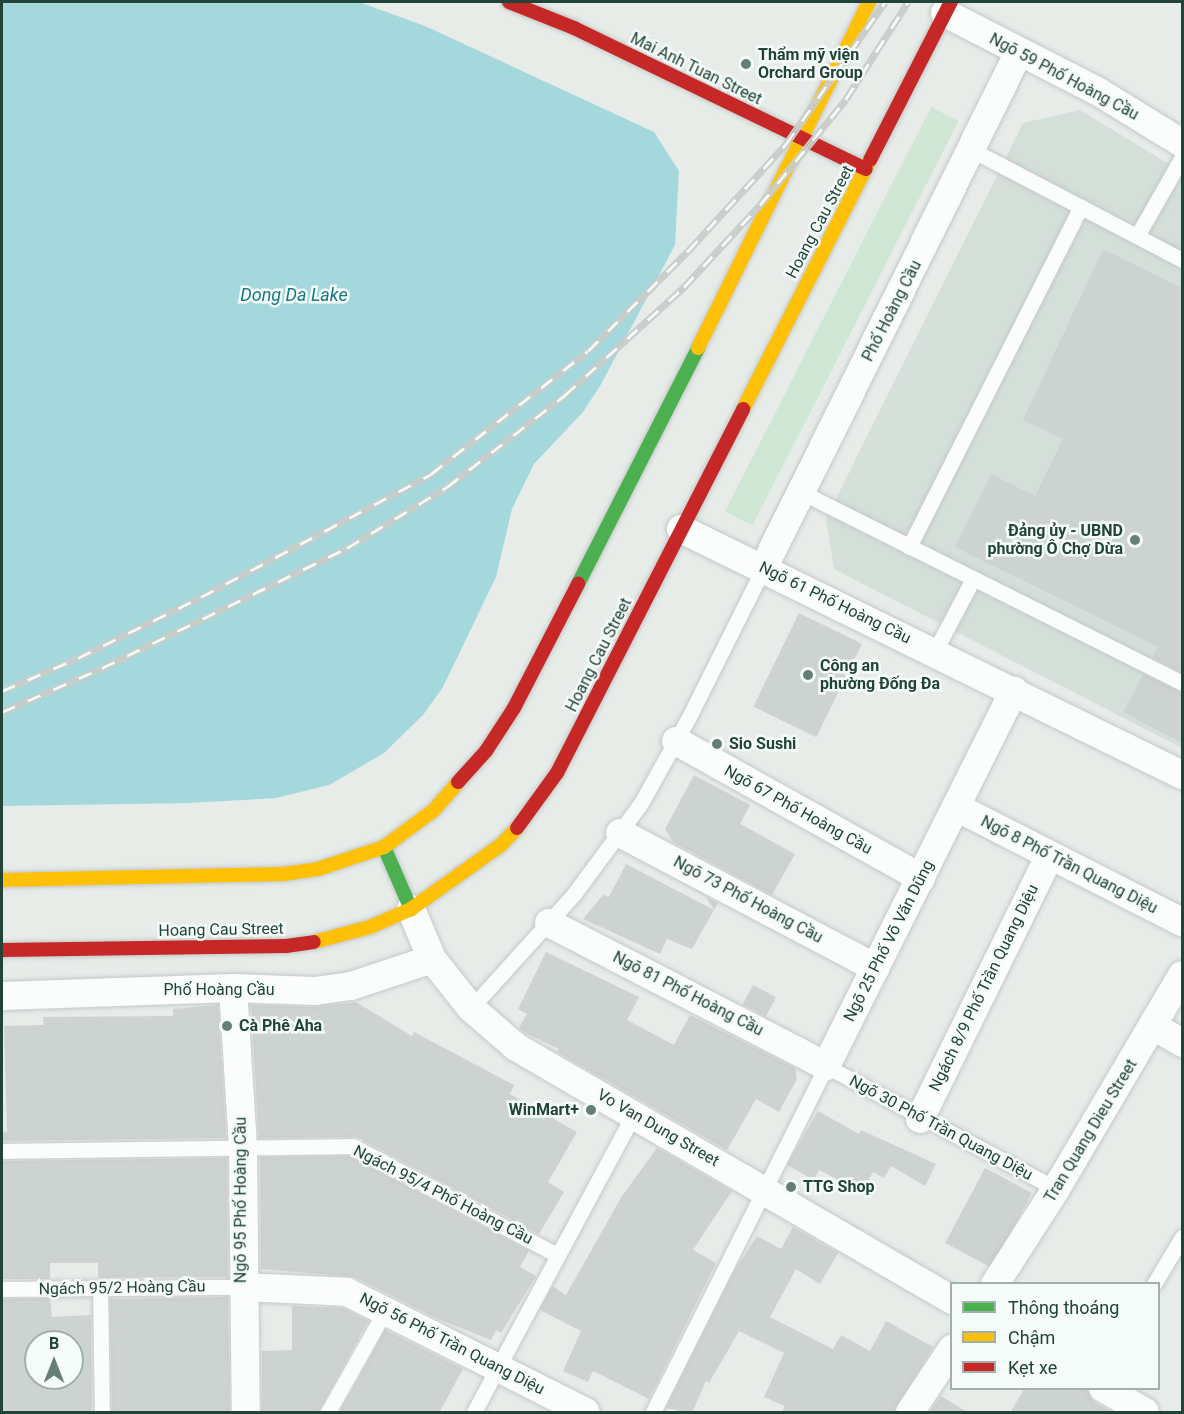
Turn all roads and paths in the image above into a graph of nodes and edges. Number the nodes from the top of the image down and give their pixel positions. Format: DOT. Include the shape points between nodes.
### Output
graph roads {
  1 [pos="509,2"];
  2 [pos="868,2"];
  3 [pos="948,7"];
  4 [pos="1019,52"];
  5 [pos="801,138"];
  6 [pos="1182,143"];
  7 [pos="972,150"];
  8 [pos="1182,157"];
  9 [pos="866,169"];
  10 [pos="1081,207"];
  11 [pos="1137,236"];
  12 [pos="1182,260"];
  13 [pos="801,492"];
  14 [pos="681,529"];
  15 [pos="909,547"];
  16 [pos="763,569"];
  17 [pos="973,579"];
  18 [pos="934,651"];
  19 [pos="1182,683"];
  20 [pos="1014,690"];
  21 [pos="676,741"];
  22 [pos="1182,775"];
  23 [pos="956,807"];
  24 [pos="620,833"];
  25 [pos="384,847"];
  26 [pos="1049,857"];
  27 [pos="921,878"];
  28 [pos="2,880"];
  29 [pos="411,909"];
  30 [pos="549,922"];
  31 [pos="1182,922"];
  32 [pos="2,950"];
  33 [pos="432,959"];
  34 [pos="876,968"];
  35 [pos="1182,975"];
  36 [pos="233,988"];
  37 [pos="2,996"];
  38 [pos="471,1008"];
  39 [pos="1153,1026"];
  40 [pos="1182,1043"];
  41 [pos="826,1066"];
  42 [pos="634,1114"];
  43 [pos="920,1119"];
  44 [pos="243,1147"];
  45 [pos="2,1150"];
  46 [pos="1056,1189"];
  47 [pos="764,1191"];
  48 [pos="1182,1237"];
  49 [pos="557,1255"];
  50 [pos="996,1282"];
  51 [pos="1155,1282"];
  52 [pos="242,1287"];
  53 [pos="100,1288"];
  54 [pos="2,1289"];
  55 [pos="950,1299"];
  56 [pos="386,1309"];
  57 [pos="950,1351"];
  58 [pos="498,1367"];
  59 [pos="1105,1390"];
  60 [pos="102,1413"];
  61 [pos="246,1413"];
  62 [pos="328,1413"];
  63 [pos="474,1413"];
  64 [pos="586,1413"];
  65 [pos="653,1413"];
  66 [pos="910,1413"];
  67 [pos="1146,1413"];
  1 -- 5 [label="main road, Mai Anh Tuan Street" via="574,28"];
  2 -- 5 [label="main road"];
  3 -- 4 [label="street, Ngõ 59 Phố Hoàng Cầu"];
  3 -- 9 [label="main road, Hoang Cau Street"];
  4 -- 6 [label="street, Ngõ 59 Phố Hoàng Cầu" via="1097,91"];
  4 -- 7 [label="street, Phố Hoàng Cầu"];
  5 -- 9 [label="main road, Mai Anh Tuan Street"];
  5 -- 25 [label="main road" via="628,489 514,708 459,784 434,810"];
  7 -- 10 [label="lane"];
  7 -- 13 [label="street, Phố Hoàng Cầu"];
  8 -- 11 [label="lane"];
  9 -- 14 [label="main road, Hoang Cau Street"];
  10 -- 11 [label="lane"];
  10 -- 15 [label="lane"];
  11 -- 12 [label="lane"];
  13 -- 15 [label="lane"];
  13 -- 16 [label="street, Phố Hoàng Cầu"];
  14 -- 16 [label="street, Ngõ 61 Phố Hoàng Cầu"];
  14 -- 29 [label="main road, Hoang Cau Street" via="557,773 533,810 470,870"];
  15 -- 17 [label="lane"];
  16 -- 18 [label="street, Ngõ 61 Phố Hoàng Cầu"];
  16 -- 21 [label="lane"];
  17 -- 18 [label="lane"];
  17 -- 19 [label="lane"];
  18 -- 20 [label="street, Ngõ 61 Phố Hoàng Cầu"];
  20 -- 22 [label="street, Ngõ 61 Phố Hoàng Cầu"];
  20 -- 23 [label="street, Ngõ 25 Phố Võ Văn Dũng"];
  21 -- 24 [label="lane"];
  21 -- 27 [label="street, Ngõ 67 Phố Hoàng Cầu"];
  23 -- 26 [label="street, Ngõ 8 Phố Trần Quang Diệu"];
  23 -- 27 [label="street, Ngõ 25 Phố Võ Văn Dũng"];
  24 -- 30 [label="lane"];
  24 -- 34 [label="street, Ngõ 73 Phố Hoàng Cầu"];
  25 -- 28 [label="main road" via="351,861 284,874"];
  25 -- 29 [label="main road"];
  26 -- 31 [label="street, Ngõ 8 Phố Trần Quang Diệu"];
  26 -- 43 [label="street, Ngách 8/9 Phố Trần Quang Diệu"];
  27 -- 34 [label="street, Ngõ 25 Phố Võ Văn Dũng"];
  29 -- 32 [label="main road, Hoang Cau Street" via="370,927 286,946"];
  29 -- 33 [label="street, Vo Van Dung Street"];
  30 -- 38 [label="lane"];
  30 -- 41 [label="street, Ngõ 81 Phố Hoàng Cầu"];
  33 -- 36 [label="street, Phố Hoàng Cầu" via="351,986 315,991"];
  33 -- 38 [label="street, Vo Van Dung Street"];
  34 -- 41 [label="street, Ngõ 25 Phố Võ Văn Dũng"];
  35 -- 39 [label="street, Tran Quang Dieu Street"];
  36 -- 37 [label="street, Phố Hoàng Cầu"];
  36 -- 44 [label="street, Ngõ 95 Phố Hoàng Cầu"];
  38 -- 42 [label="street, Vo Van Dung Street" via="516,1047"];
  39 -- 40 [label="street"];
  39 -- 46 [label="street, Tran Quang Dieu Street"];
  41 -- 43 [label="lane, Ngõ 30 Phố Trần Quang Diệu"];
  41 -- 47 [label="lane, Ngõ 25 Phố Võ Văn Dũng"];
  42 -- 47 [label="street, Vo Van Dung Street"];
  42 -- 49 [label="lane"];
  43 -- 46 [label="lane, Ngõ 30 Phố Trần Quang Diệu"];
  44 -- 45 [label="lane, Ngách 95/4 Phố Hoàng Cầu"];
  44 -- 49 [label="lane, Ngách 95/4 Phố Hoàng Cầu" via="354,1146"];
  44 -- 52 [label="street, Ngõ 95 Phố Hoàng Cầu"];
  46 -- 50 [label="street, Tran Quang Dieu Street"];
  47 -- 55 [label="street, Vo Van Dung Street"];
  47 -- 65 [label="lane, Ngõ 25 Phố Võ Văn Dũng"];
  48 -- 51 [label="lane"];
  49 -- 58 [label="lane"];
  52 -- 53 [label="lane, Ngách 95/2 Hoàng Cầu"];
  52 -- 56 [label="street, Ngõ 56 Phố Trần Quang Diệu" via="347,1292"];
  52 -- 61 [label="street, Ngõ 95 Phố Hoàng Cầu"];
  53 -- 54 [label="lane, Ngách 95/2 Hoàng Cầu"];
  53 -- 60 [label="lane"];
  56 -- 58 [label="street, Ngõ 56 Phố Trần Quang Diệu"];
  56 -- 62 [label="lane"];
  57 -- 66 [label="street"];
  58 -- 63 [label="lane"];
  58 -- 64 [label="street, Ngõ 56 Phố Trần Quang Diệu"];
  59 -- 67 [label="street"];
}
